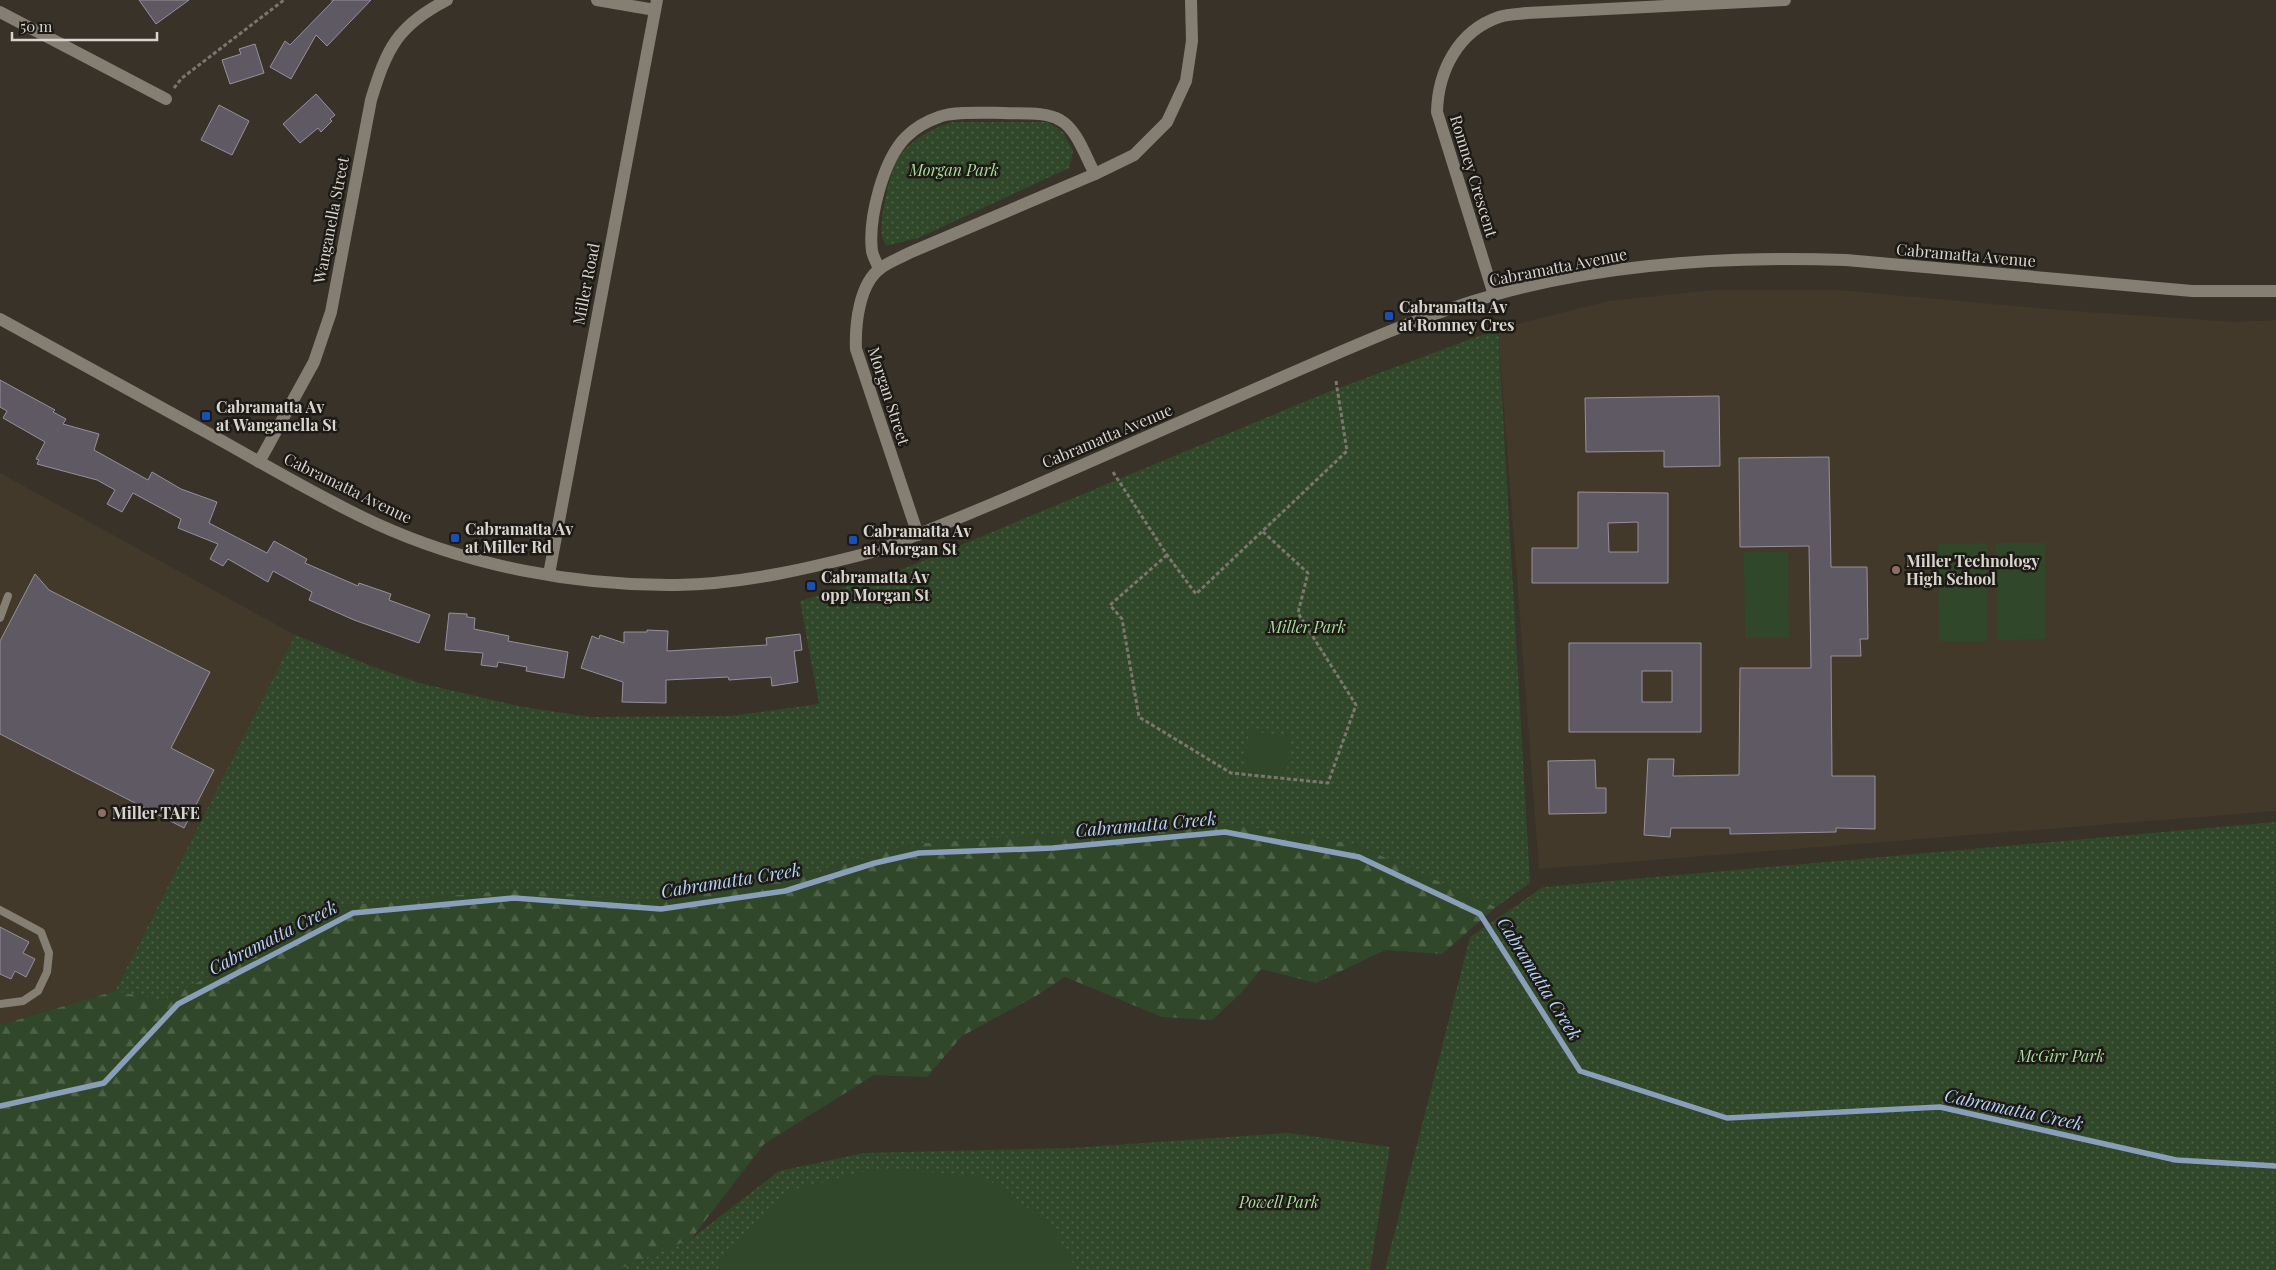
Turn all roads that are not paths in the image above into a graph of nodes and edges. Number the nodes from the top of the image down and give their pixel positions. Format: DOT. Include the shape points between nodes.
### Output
graph roads {
  1 [pos="447,0"];
  2 [pos="597,0"];
  3 [pos="1191,0"];
  4 [pos="1785,0"];
  5 [pos="656,5"];
  6 [pos="0,12"];
  7 [pos="166,98"];
  8 [pos="1095,174"];
  9 [pos="879,269"];
  10 [pos="2276,291"];
  11 [pos="1494,295"];
  12 [pos="0,319"];
  13 [pos="259,462"];
  14 [pos="918,535"];
  15 [pos="549,574"];
  16 [pos="8,596"];
  17 [pos="0,618"];
  18 [pos="0,910"];
  19 [pos="0,1004"];
  1 -- 13 [label="street, Wanganella Street" via="412,22 394,41 381,68 371,100 331,312 314,362"];
  2 -- 5 [label="street"];
  3 -- 8 [label="street" via="1192,41 1186,81 1167,122 1134,155"];
  4 -- 11 [label="street, Romney Crescent" via="1526,13 1501,17 1468,35 1452,54 1442,76 1437,112"];
  5 -- 15 [label="street, Miller Road"];
  6 -- 7 [label="street"];
  8 -- 9 [label="street" via="909,253"];
  8 -- 9 [label="street" via="1073,134 1059,120 1021,114 941,116 921,125 906,137 890,159 881,184 872,232 872,253"];
  9 -- 14 [label="street, Morgan Street" via="870,280 858,310 856,349"];
  10 -- 11 [label="street, Cabramatta Avenue" via="2192,291 1846,260 1791,258 1645,266"];
  11 -- 14 [label="street, Cabramatta Avenue" via="1392,330"];
  12 -- 13 [label="street, Cabramatta Avenue"];
  13 -- 15 [label="street, Cabramatta Avenue" via="360,515 412,538 495,564"];
  14 -- 15 [label="street, Cabramatta Avenue" via="876,552 807,569 719,582 624,583"];
  16 -- 17 [label="lane"];
  18 -- 19 [label="lane" via="41,932 50,953 48,972 38,991 23,1001"];
}
